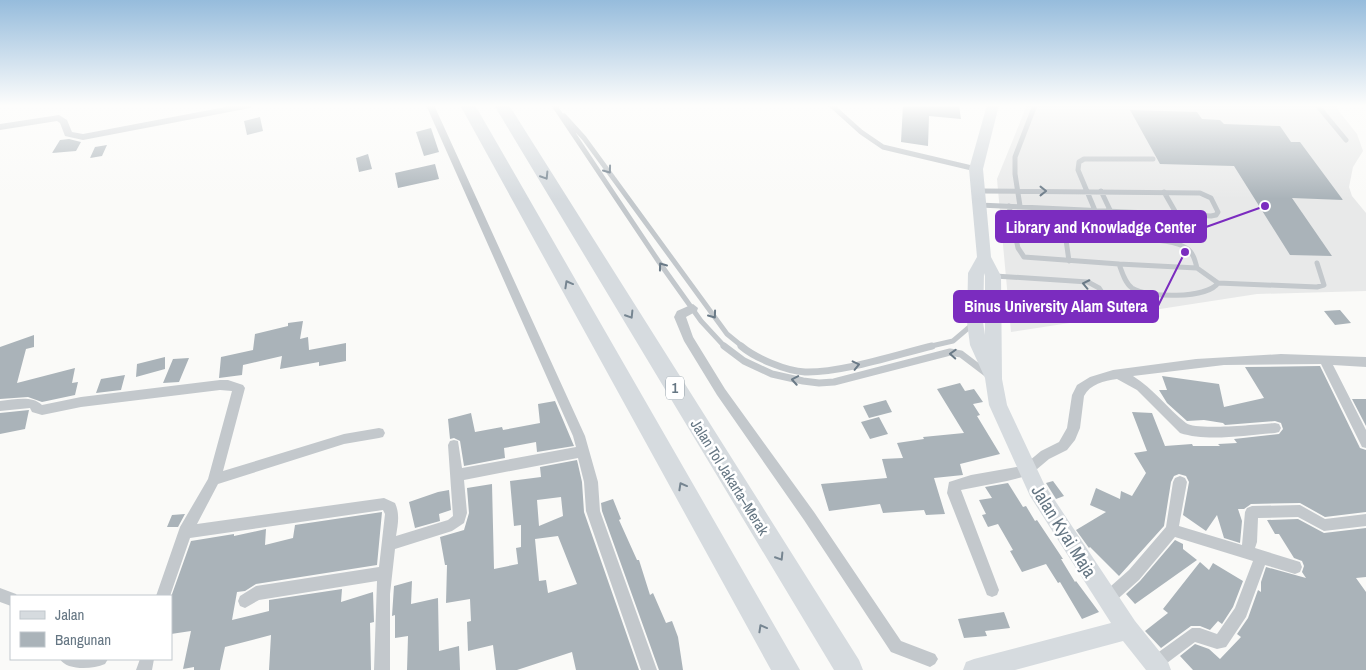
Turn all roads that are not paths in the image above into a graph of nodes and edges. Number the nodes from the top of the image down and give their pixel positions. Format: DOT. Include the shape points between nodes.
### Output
graph roads {
  1 [pos="444,136"];
  2 [pos="485,136"];
  3 [pos="520,136"];
  4 [pos="575,136"];
  5 [pos="582,136"];
  6 [pos="867,136"];
  7 [pos="985,136"];
  8 [pos="1023,136"];
  9 [pos="1343,136"];
  10 [pos="1346,140"];
  11 [pos="1153,159"];
  12 [pos="976,169"];
  13 [pos="1018,191"];
  14 [pos="1087,191"];
  15 [pos="1101,191"];
  16 [pos="1164,192"];
  17 [pos="978,198"];
  18 [pos="1009,206"];
  19 [pos="1020,206"];
  20 [pos="1094,209"];
  21 [pos="1110,210"];
  22 [pos="1176,213"];
  23 [pos="1107,239"];
  24 [pos="984,257"];
  25 [pos="1069,261"];
  26 [pos="1318,263"];
  27 [pos="1119,264"];
  28 [pos="1197,268"];
  29 [pos="993,276"];
  30 [pos="1218,283"];
  31 [pos="693,308"];
  32 [pos="992,314"];
  33 [pos="976,322"];
  34 [pos="1324,359"];
  35 [pos="1366,362"];
  36 [pos="1119,374"];
  37 [pos="993,379"];
  38 [pos="0,406"];
  39 [pos="1275,428"];
  40 [pos="379,433"];
  41 [pos="1366,443"];
  42 [pos="454,445"];
  43 [pos="584,450"];
  44 [pos="1026,471"];
  45 [pos="457,475"];
  46 [pos="214,480"];
  47 [pos="1180,482"];
  48 [pos="1366,520"];
  49 [pos="1172,530"];
  50 [pos="185,532"];
  51 [pos="390,544"];
  52 [pos="1246,553"];
  53 [pos="1261,558"];
  54 [pos="1295,567"];
  55 [pos="385,573"];
  56 [pos="992,590"];
  57 [pos="163,595"];
  58 [pos="1106,599"];
  59 [pos="245,601"];
  60 [pos="1127,628"];
  61 [pos="930,659"];
  62 [pos="68,660"];
  63 [pos="97,660"];
  64 [pos="1157,667"];
  65 [pos="382,670"];
  66 [pos="649,670"];
  67 [pos="786,670"];
  68 [pos="849,670"];
  69 [pos="975,670"];
  1 -- 43 [label="street"];
  67 -- 2 [label="highway, one-way"];
  3 -- 68 [label="highway, Jalan Tol Jakarta–Merak / 1, one-way"];
  31 -- 4 [label="lane, one-way"];
  5 -- 33 [label="lane, one-way" via="727,334 750,353 803,372 832,370 952,341"];
  6 -- 12 [label="lane" via="883,147"];
  7 -- 12 [label="street"];
  8 -- 13 [label="lane" via="1015,157"];
  9 -- 10 [label="lane"];
  11 -- 14 [label="lane" via="1084,159 1079,162 1078,170"];
  12 -- 17 [label="street"];
  13 -- 14 [label="lane, one-way"];
  13 -- 17 [label="lane"];
  13 -- 19 [label="lane"];
  14 -- 15 [label="lane"];
  14 -- 20 [label="lane"];
  15 -- 16 [label="lane"];
  15 -- 21 [label="lane"];
  16 -- 22 [label="lane"];
  16 -- 22 [label="lane" via="1206,195 1218,212 1216,216"];
  17 -- 18 [label="lane"];
  17 -- 24 [label="street"];
  18 -- 19 [label="lane"];
  18 -- 25 [label="lane" via="1018,248 1024,256"];
  19 -- 20 [label="lane"];
  20 -- 21 [label="lane"];
  20 -- 23 [label="lane"];
  21 -- 22 [label="lane"];
  23 -- 25 [label="lane" via="1066,240"];
  23 -- 28 [label="lane" via="1182,245 1194,255"];
  24 -- 29 [label="street"];
  24 -- 33 [label="street" via="976,273"];
  25 -- 27 [label="lane"];
  26 -- 30 [label="lane" via="1324,285"];
  27 -- 28 [label="lane"];
  27 -- 30 [label="lane" via="1128,284 1142,292 1205,293"];
  28 -- 30 [label="lane"];
  29 -- 32 [label="street"];
  32 -- 29 [label="lane, one-way" via="1095,311 1105,309 1109,303 1099,288 1088,282"];
  37 -- 31 [label="lane, one-way" via="961,354 950,352 834,382 817,384 787,379 745,361 719,342"];
  31 -- 61 [label="street" via="680,317 688,338 721,392 896,647"];
  32 -- 37 [label="street"];
  33 -- 37 [label="street" via="978,345"];
  34 -- 35 [label="street"];
  34 -- 36 [label="street" via="1250,359 1166,366"];
  34 -- 41 [label="street"];
  36 -- 39 [label="street" via="1141,387 1184,429 1200,432"];
  36 -- 44 [label="street" via="1095,380 1078,392 1076,424 1071,436 1064,445"];
  37 -- 44 [label="street, Jalan Kyai Maja" via="1001,415"];
  38 -- 46 [label="street" via="31,402 42,410 220,385 239,388"];
  40 -- 46 [label="street" via="344,440"];
  42 -- 45 [label="street"];
  43 -- 45 [label="street"];
  43 -- 66 [label="street" via="593,511"];
  44 -- 56 [label="street" via="954,486"];
  44 -- 58 [label="street, Jalan Kyai Maja"];
  45 -- 51 [label="street" via="460,513 456,522"];
  46 -- 50 [label="street"];
  47 -- 49 [label="street"];
  48 -- 52 [label="street" via="1324,525 1300,511 1252,512"];
  49 -- 52 [label="street"];
  49 -- 58 [label="street" via="1134,575"];
  50 -- 51 [label="street" via="384,504 390,507 392,514"];
  50 -- 57 [label="street"];
  51 -- 55 [label="street"];
  52 -- 53 [label="street"];
  53 -- 54 [label="street"];
  53 -- 64 [label="street" via="1241,612 1222,642 1192,634"];
  55 -- 59 [label="street" via="256,593"];
  55 -- 65 [label="street"];
  58 -- 60 [label="street, Jalan Kyai Maja"];
  60 -- 64 [label="street, Jalan Kyai Maja"];
  60 -- 69 [label="street"];
  62 -- 63 [label="street" via="72,663"];
}
